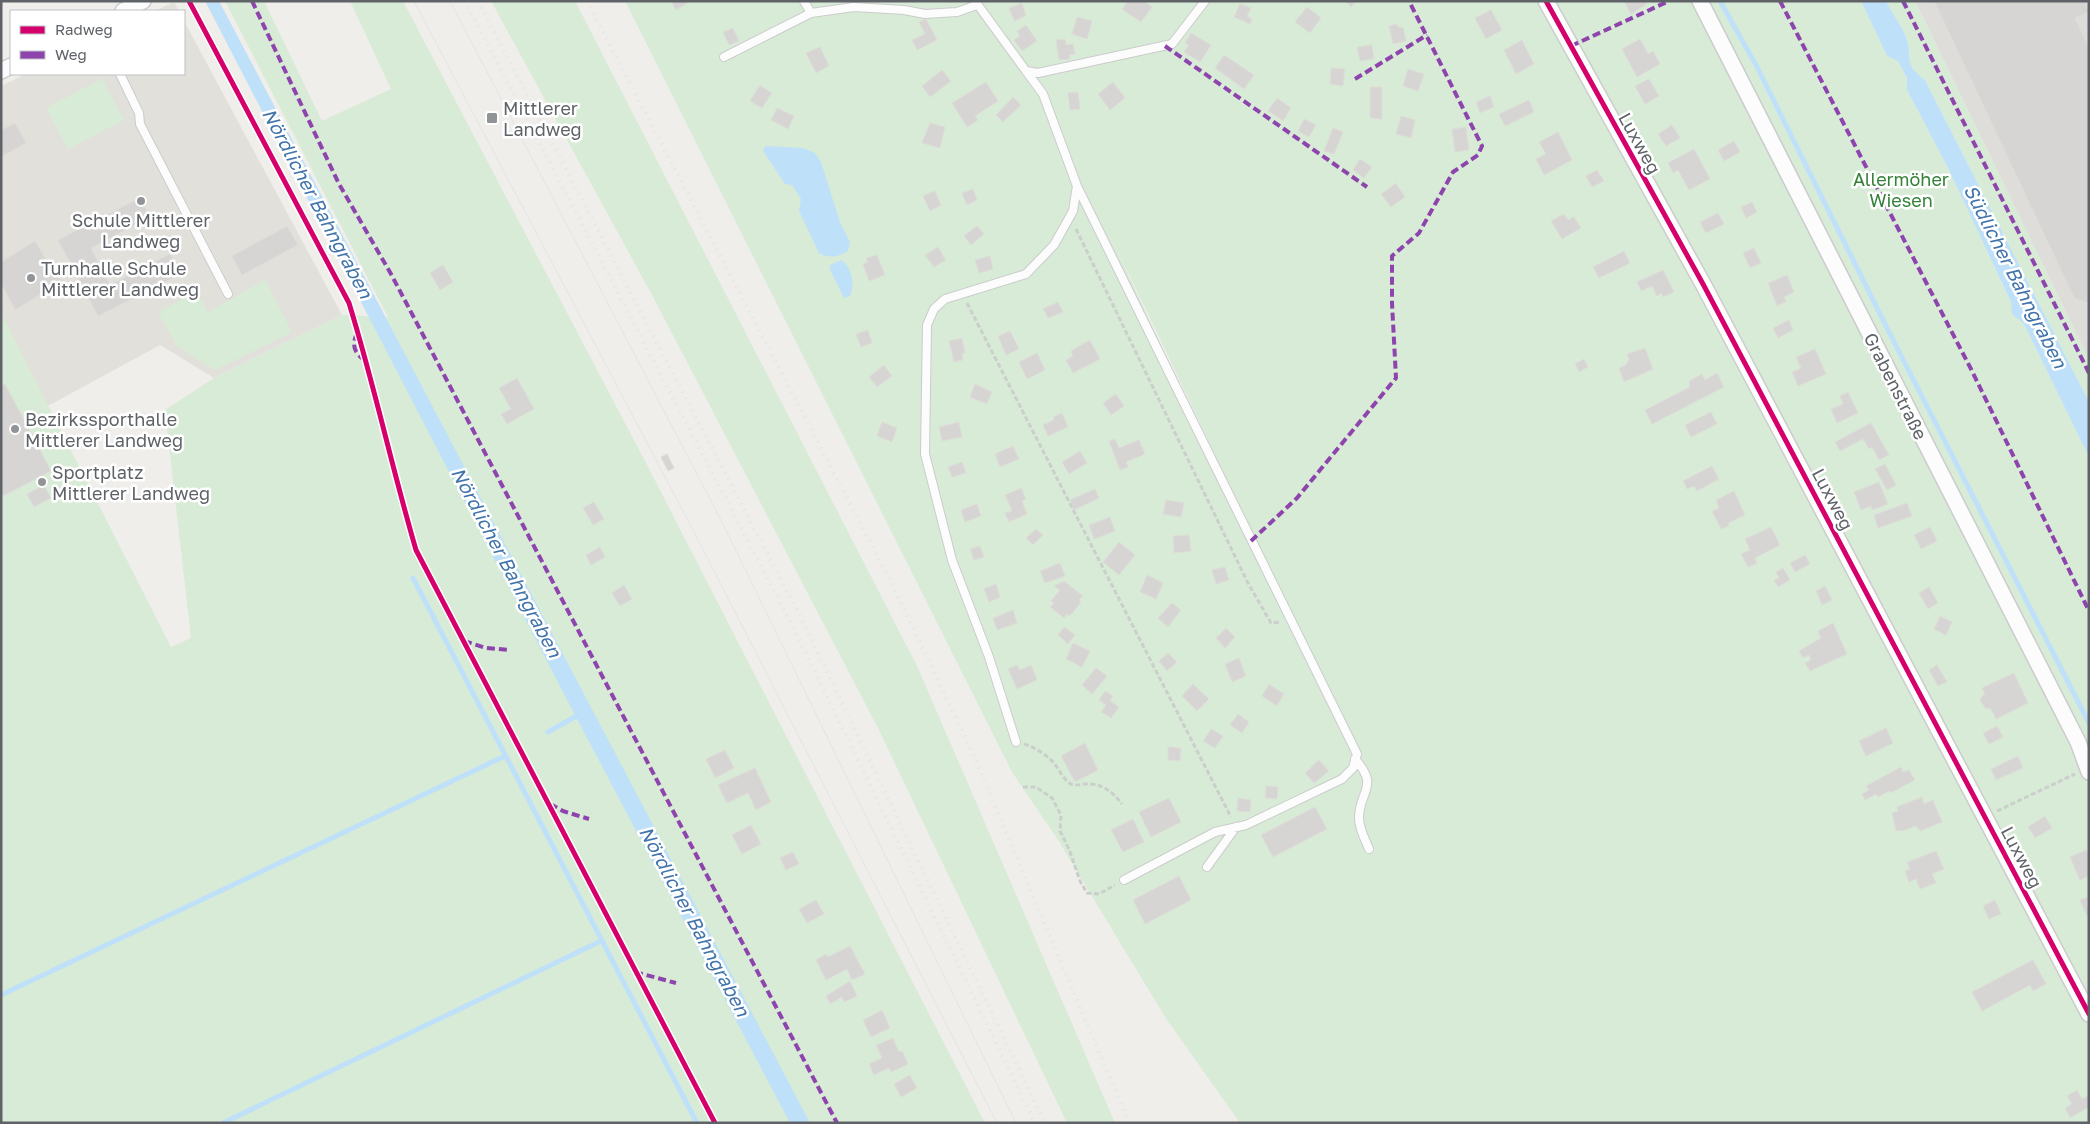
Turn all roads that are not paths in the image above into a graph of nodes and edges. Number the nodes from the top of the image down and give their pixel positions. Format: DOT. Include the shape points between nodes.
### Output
graph roads {
  1 [pos="143,1"];
  2 [pos="804,1"];
  3 [pos="1205,1"];
  4 [pos="1546,1"];
  5 [pos="1700,1"];
  6 [pos="976,3"];
  7 [pos="125,10"];
  8 [pos="811,13"];
  9 [pos="724,57"];
  10 [pos="1026,71"];
  11 [pos="120,75"];
  12 [pos="1077,186"];
  13 [pos="228,294"];
  14 [pos="1016,742"];
  15 [pos="1355,759"];
  16 [pos="2088,770"];
  17 [pos="1236,827"];
  18 [pos="1369,848"];
  19 [pos="1207,867"];
  20 [pos="1124,880"];
  21 [pos="2089,1014"];
  1 -- 7 [label="street"];
  2 -- 8 [label="lane"];
  3 -- 10 [label="lane" via="1172,44 1038,73"];
  4 -- 21 [label="street, Luxweg" via="1703,284"];
  5 -- 16 [label="street, Grabenstraße" via="2078,742"];
  6 -- 8 [label="lane" via="958,12 925,14 854,7"];
  6 -- 10 [label="lane"];
  8 -- 9 [label="lane"];
  10 -- 12 [label="lane" via="1043,94"];
  11 -- 13 [label="lane" via="139,113 140,124"];
  12 -- 14 [label="lane" via="1073,211 1054,245 1026,274 945,299 934,309 926,325 925,454 952,560 990,657"];
  12 -- 15 [label="lane" via="1357,754"];
  15 -- 17 [label="lane" via="1353,768 1342,780"];
  15 -- 18 [label="lane" via="1368,784 1359,819"];
  17 -- 19 [label="lane"];
  17 -- 20 [label="lane" via="1215,832"];
}
